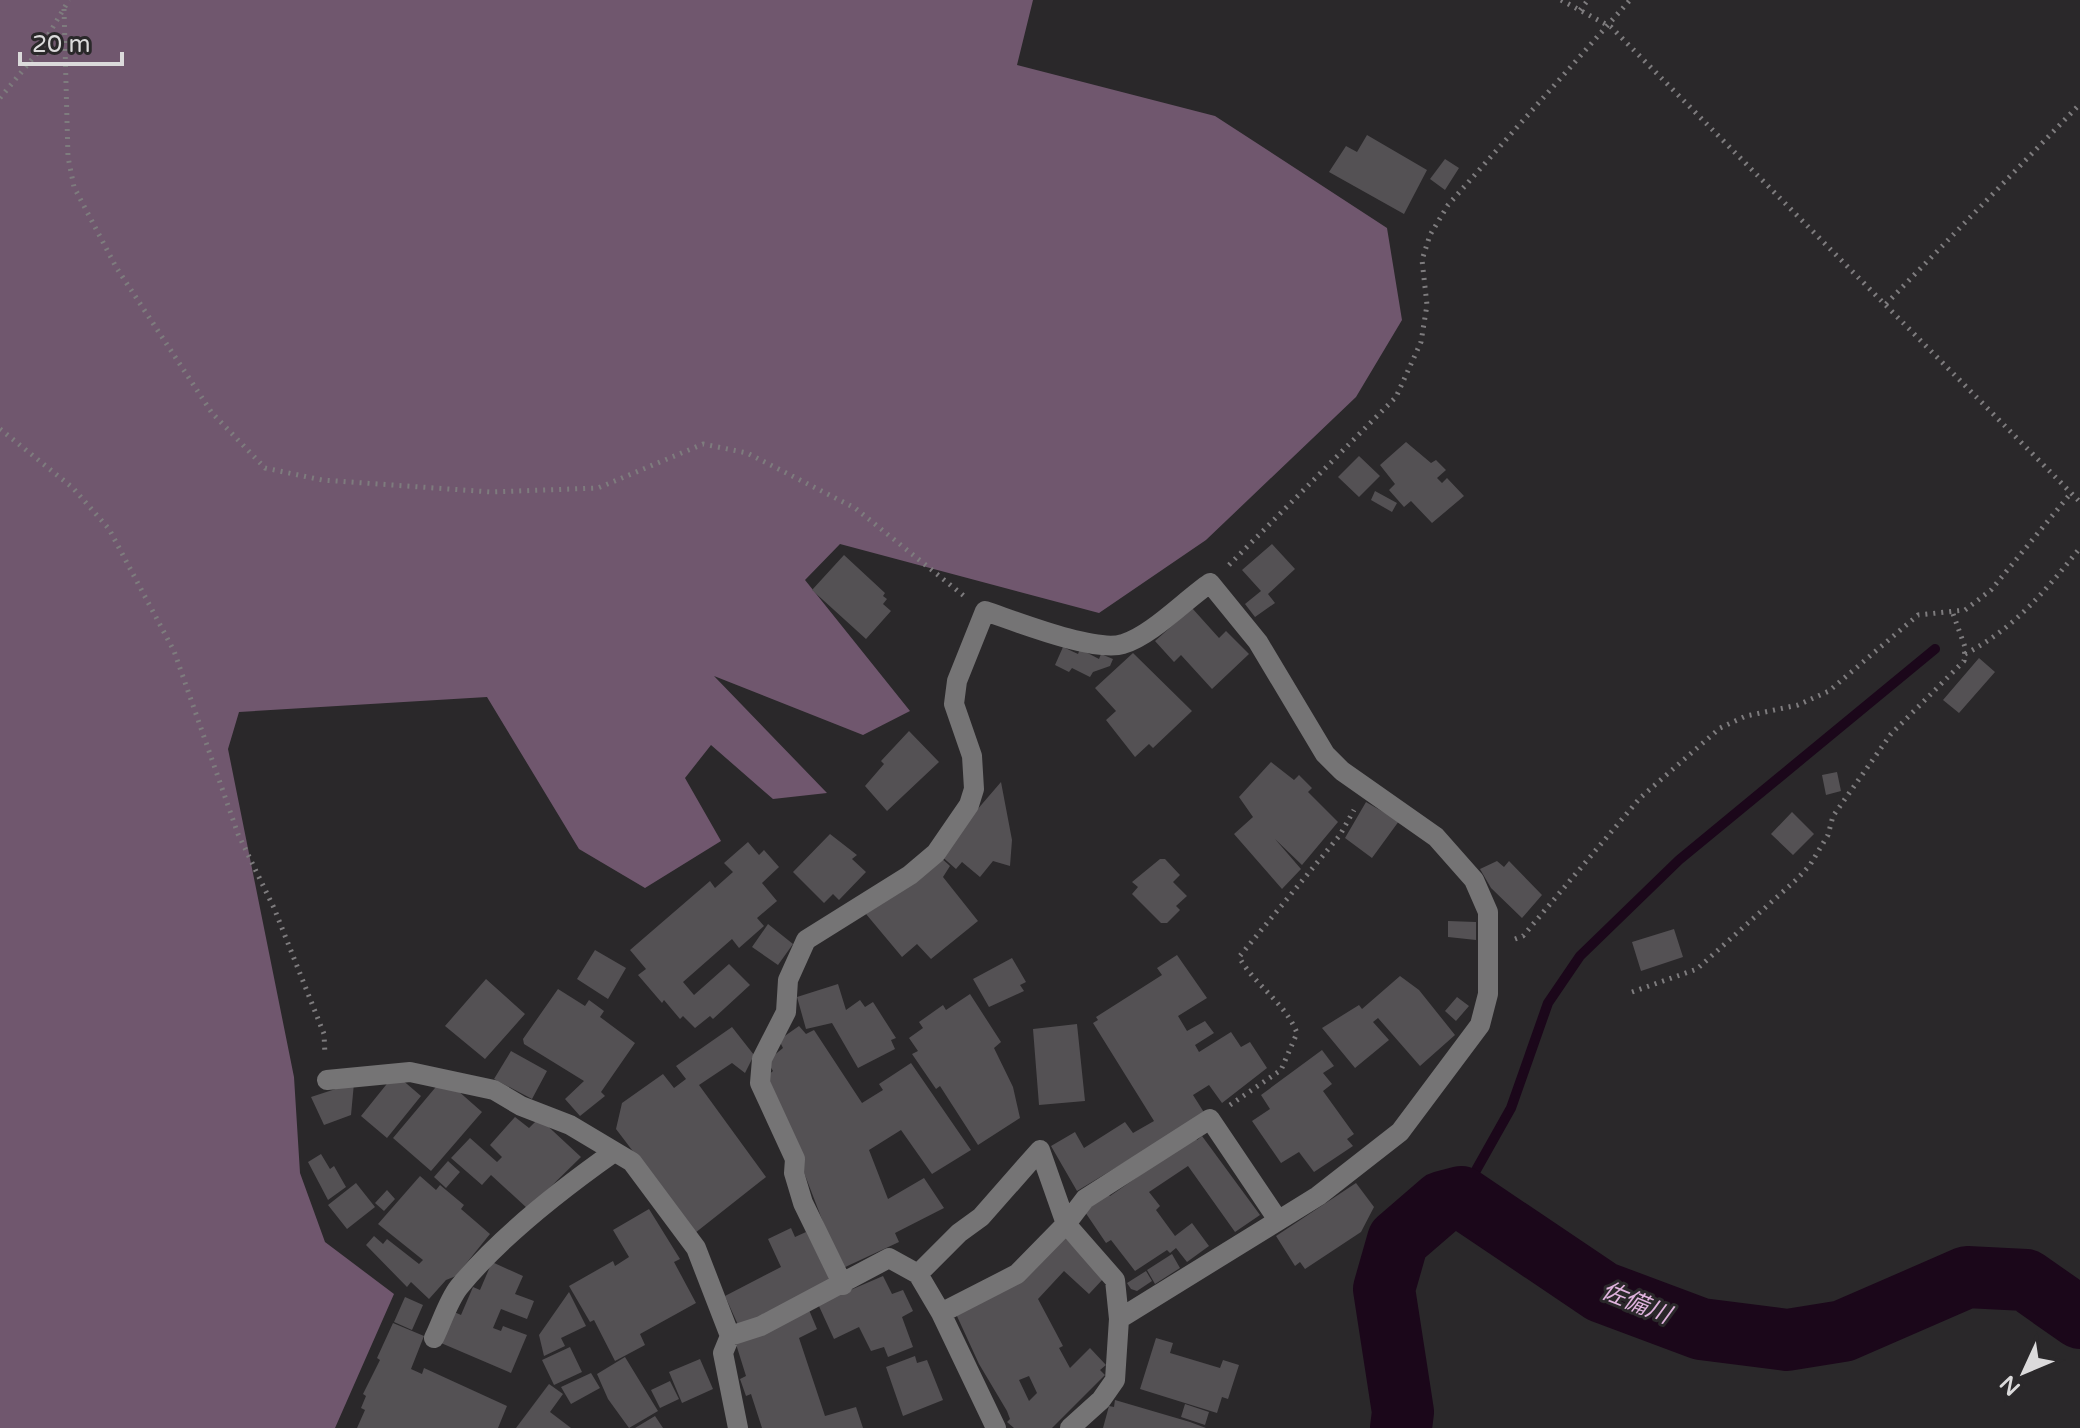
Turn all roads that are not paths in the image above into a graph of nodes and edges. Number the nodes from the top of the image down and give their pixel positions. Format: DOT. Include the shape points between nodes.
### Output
graph roads {
  1 [pos="327,1080"];
  2 [pos="614,1152"];
  3 [pos="1278,1220"];
  4 [pos="1066,1224"];
  5 [pos="918,1274"];
  6 [pos="843,1285"];
  7 [pos="941,1313"];
  8 [pos="1119,1319"];
  9 [pos="730,1336"];
  10 [pos="434,1338"];
  11 [pos="738,1428"];
  12 [pos="996,1428"];
  13 [pos="1070,1428"];
  1 -- 2 [label="street" via="410,1072 494,1090"];
  2 -- 9 [label="street" via="632,1162 696,1248"];
  2 -- 10 [label="street" via="484,1259 457,1290"];
  3 -- 4 [label="street" via="1210,1119 1085,1199"];
  3 -- 6 [label="street" via="1400,1132 1480,1025 1488,994 1488,912 1474,880 1436,837 1325,754 1258,642 1210,583 1121,645 1058,637 985,611 957,681 954,704 972,756 974,789 969,805 936,853 910,875 806,940 788,980 786,1012 762,1059 760,1083 795,1159 803,1203"];
  3 -- 8 [label="street"];
  4 -- 5 [label="street" via="1040,1150 981,1217"];
  4 -- 7 [label="street" via="1017,1274"];
  4 -- 8 [label="street" via="1115,1280"];
  5 -- 6 [label="street" via="889,1258"];
  5 -- 7 [label="street"];
  6 -- 9 [label="street"];
  7 -- 12 [label="street"];
  8 -- 13 [label="street" via="1115,1380"];
  9 -- 11 [label="street" via="723,1353"];
}
